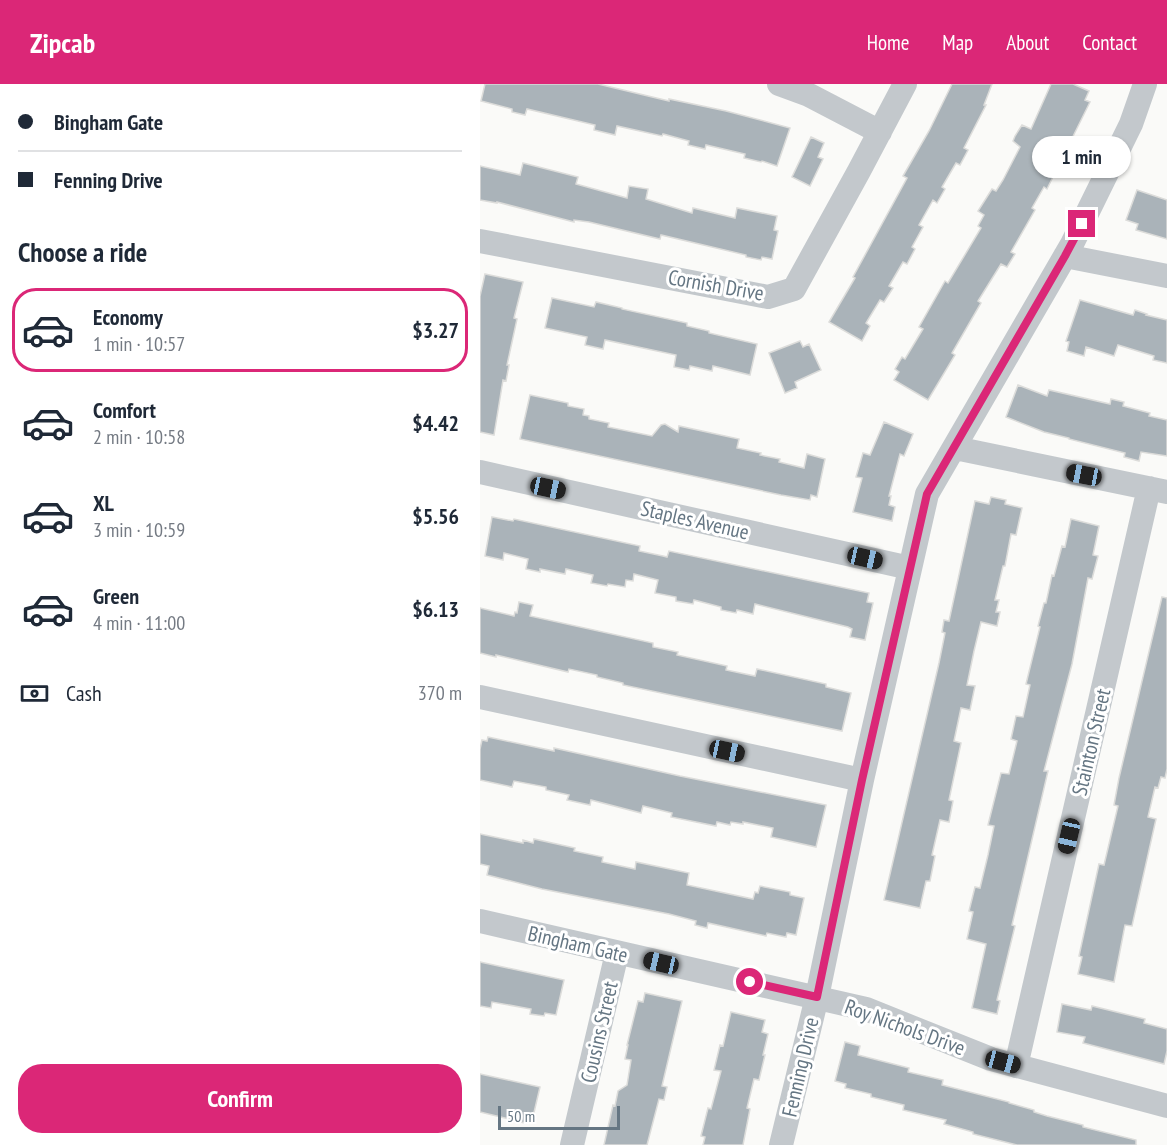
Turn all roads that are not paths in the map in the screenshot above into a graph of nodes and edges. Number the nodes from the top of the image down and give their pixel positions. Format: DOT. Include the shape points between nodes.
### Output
graph roads {
  1 [pos="779,84"];
  2 [pos="905,84"];
  3 [pos="1145,84"];
  4 [pos="880,132"];
  5 [pos="480,241"];
  6 [pos="1065,256"];
  7 [pos="1167,276"];
  8 [pos="955,448"];
  9 [pos="480,472"];
  10 [pos="1158,490"];
  11 [pos="910,568"];
  12 [pos="480,697"];
  13 [pos="862,780"];
  14 [pos="480,921"];
  15 [pos="617,953"];
  16 [pos="817,997"];
  17 [pos="1016,1066"];
  18 [pos="1167,1106"];
  19 [pos="572,1145"];
  20 [pos="782,1145"];
  1 -- 4 [label="street"];
  2 -- 4 [label="street, Cornish Drive"];
  3 -- 6 [label="street, Fenning Drive" via="1131,124"];
  4 -- 5 [label="street, Cornish Drive" via="794,289 768,297"];
  6 -- 7 [label="street"];
  6 -- 8 [label="street, Fenning Drive"];
  8 -- 10 [label="street"];
  8 -- 11 [label="street, Fenning Drive" via="927,494"];
  9 -- 11 [label="street, Staples Avenue"];
  10 -- 17 [label="street, Stainton Street"];
  11 -- 13 [label="street, Fenning Drive"];
  12 -- 13 [label="street"];
  13 -- 16 [label="street, Fenning Drive"];
  14 -- 15 [label="street, Bingham Gate"];
  15 -- 16 [label="street, Bingham Gate"];
  15 -- 19 [label="street, Cousins Street"];
  16 -- 17 [label="street, Roy Nichols Drive" via="866,1009"];
  16 -- 20 [label="street, Fenning Drive"];
  17 -- 18 [label="street, Roy Nichols Drive"];
}
